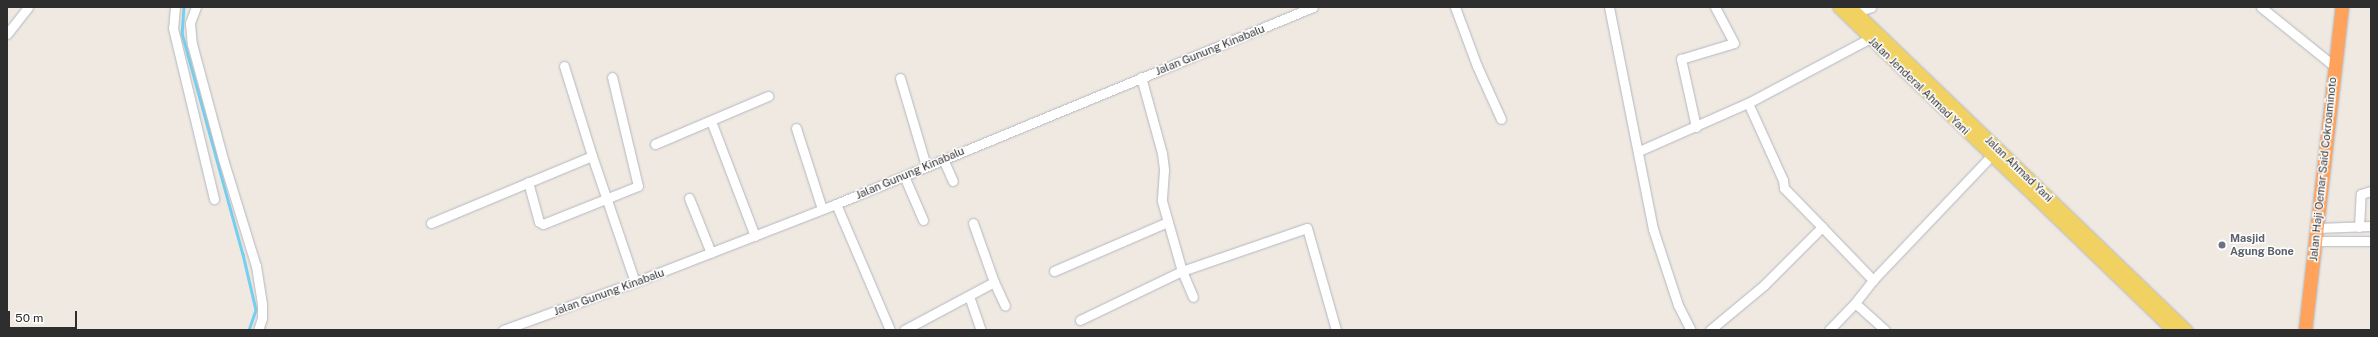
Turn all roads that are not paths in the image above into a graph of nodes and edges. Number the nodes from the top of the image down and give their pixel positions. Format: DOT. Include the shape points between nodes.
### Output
graph roads {
  1 [pos="28,7"];
  2 [pos="176,7"];
  3 [pos="196,7"];
  4 [pos="1313,7"];
  5 [pos="1455,7"];
  6 [pos="1609,7"];
  7 [pos="1715,7"];
  8 [pos="1838,7"];
  9 [pos="1871,7"];
  10 [pos="2261,7"];
  11 [pos="2342,7"];
  12 [pos="1854,10"];
  13 [pos="7,34"];
  14 [pos="1870,38"];
  15 [pos="564,66"];
  16 [pos="2335,67"];
  17 [pos="612,76"];
  18 [pos="1141,76"];
  19 [pos="900,78"];
  20 [pos="768,96"];
  21 [pos="1748,102"];
  22 [pos="1501,119"];
  23 [pos="711,121"];
  24 [pos="1696,127"];
  25 [pos="796,128"];
  26 [pos="655,144"];
  27 [pos="1639,151"];
  28 [pos="592,156"];
  29 [pos="1991,156"];
  30 [pos="943,159"];
  31 [pos="926,166"];
  32 [pos="904,176"];
  33 [pos="953,181"];
  34 [pos="528,182"];
  35 [pos="2371,191"];
  36 [pos="607,198"];
  37 [pos="688,198"];
  38 [pos="214,199"];
  39 [pos="836,204"];
  40 [pos="822,209"];
  41 [pos="923,220"];
  42 [pos="1168,222"];
  43 [pos="431,223"];
  44 [pos="973,223"];
  45 [pos="2371,226"];
  46 [pos="1822,227"];
  47 [pos="2359,227"];
  48 [pos="2316,234"];
  49 [pos="755,236"];
  50 [pos="2085,240"];
  51 [pos="2371,241"];
  52 [pos="711,253"];
  53 [pos="1054,271"];
  54 [pos="1182,271"];
  55 [pos="1873,280"];
  56 [pos="636,282"];
  57 [pos="994,282"];
  58 [pos="969,296"];
  59 [pos="1193,297"];
  60 [pos="1855,303"];
  61 [pos="1005,306"];
  62 [pos="1080,320"];
  63 [pos="258,330"];
  64 [pos="503,330"];
  65 [pos="890,330"];
  66 [pos="904,330"];
  67 [pos="982,330"];
  68 [pos="1336,330"];
  69 [pos="1691,330"];
  70 [pos="1710,330"];
  71 [pos="1829,330"];
  72 [pos="1885,330"];
  73 [pos="2173,330"];
  74 [pos="2187,330"];
  75 [pos="2304,330"];
  1 -- 13 [label="street"];
  2 -- 38 [label="street" via="173,28"];
  3 -- 63 [label="street" via="190,23 192,44 223,159 256,266 262,304 262,318"];
  4 -- 18 [label="street, Jalan Gunung Kinabalu" via="1229,43"];
  5 -- 22 [label="street" via="1477,66"];
  6 -- 27 [label="street" via="1620,72"];
  7 -- 24 [label="street" via="1734,43 1681,59"];
  8 -- 14 [label="main road, Jalan Jenderal Ahmad Yani"];
  9 -- 12 [label="street"];
  10 -- 16 [label="street"];
  11 -- 16 [label="highway, Jalan Haji Oemar Said Cokroaminoto"];
  12 -- 50 [label="main road, Jalan Ahmad Yani"];
  14 -- 21 [label="street"];
  14 -- 29 [label="main road, Jalan Jenderal Ahmad Yani"];
  15 -- 28 [label="street"];
  16 -- 48 [label="highway, Jalan Haji Oemar Said Cokroaminoto"];
  17 -- 36 [label="street" via="639,185"];
  18 -- 30 [label="street, Jalan Gunung Kinabalu"];
  18 -- 42 [label="street" via="1162,153 1164,180 1161,198"];
  19 -- 31 [label="street"];
  20 -- 23 [label="street"];
  21 -- 24 [label="street"];
  21 -- 46 [label="street" via="1783,180 1784,188"];
  23 -- 26 [label="street"];
  23 -- 49 [label="street"];
  24 -- 27 [label="street"];
  25 -- 40 [label="street"];
  27 -- 69 [label="street" via="1653,229 1678,305"];
  28 -- 34 [label="street"];
  28 -- 36 [label="street"];
  29 -- 50 [label="main road, Jalan Jenderal Ahmad Yani"];
  29 -- 55 [label="street"];
  30 -- 31 [label="street, Jalan Gunung Kinabalu"];
  30 -- 33 [label="street"];
  31 -- 32 [label="street, Jalan Gunung Kinabalu"];
  32 -- 39 [label="street, Jalan Gunung Kinabalu"];
  32 -- 41 [label="street"];
  34 -- 36 [label="street" via="541,224"];
  34 -- 43 [label="street"];
  35 -- 47 [label="street" via="2361,194"];
  36 -- 56 [label="street"];
  37 -- 52 [label="street"];
  39 -- 40 [label="street, Jalan Gunung Kinabalu"];
  39 -- 65 [label="street"];
  40 -- 49 [label="street, Jalan Gunung Kinabalu"];
  42 -- 53 [label="street"];
  42 -- 54 [label="street"];
  44 -- 57 [label="street"];
  45 -- 47 [label="street"];
  46 -- 55 [label="street"];
  46 -- 70 [label="street" via="1764,285"];
  47 -- 48 [label="street"];
  48 -- 51 [label="street"];
  48 -- 75 [label="highway, Jalan Haji Oemar Said Cokroaminoto"];
  49 -- 52 [label="street, Jalan Gunung Kinabalu"];
  50 -- 73 [label="main road, Jalan Jenderal Ahmad Yani"];
  50 -- 74 [label="main road, Jalan Ahmad Yani"];
  52 -- 56 [label="street, Jalan Gunung Kinabalu"];
  54 -- 59 [label="street"];
  54 -- 62 [label="street"];
  54 -- 68 [label="street" via="1307,228"];
  55 -- 60 [label="street"];
  56 -- 64 [label="street, Jalan Gunung Kinabalu"];
  57 -- 58 [label="street"];
  57 -- 61 [label="street"];
  58 -- 66 [label="street"];
  58 -- 67 [label="street"];
  60 -- 71 [label="street"];
  60 -- 72 [label="street"];
}
